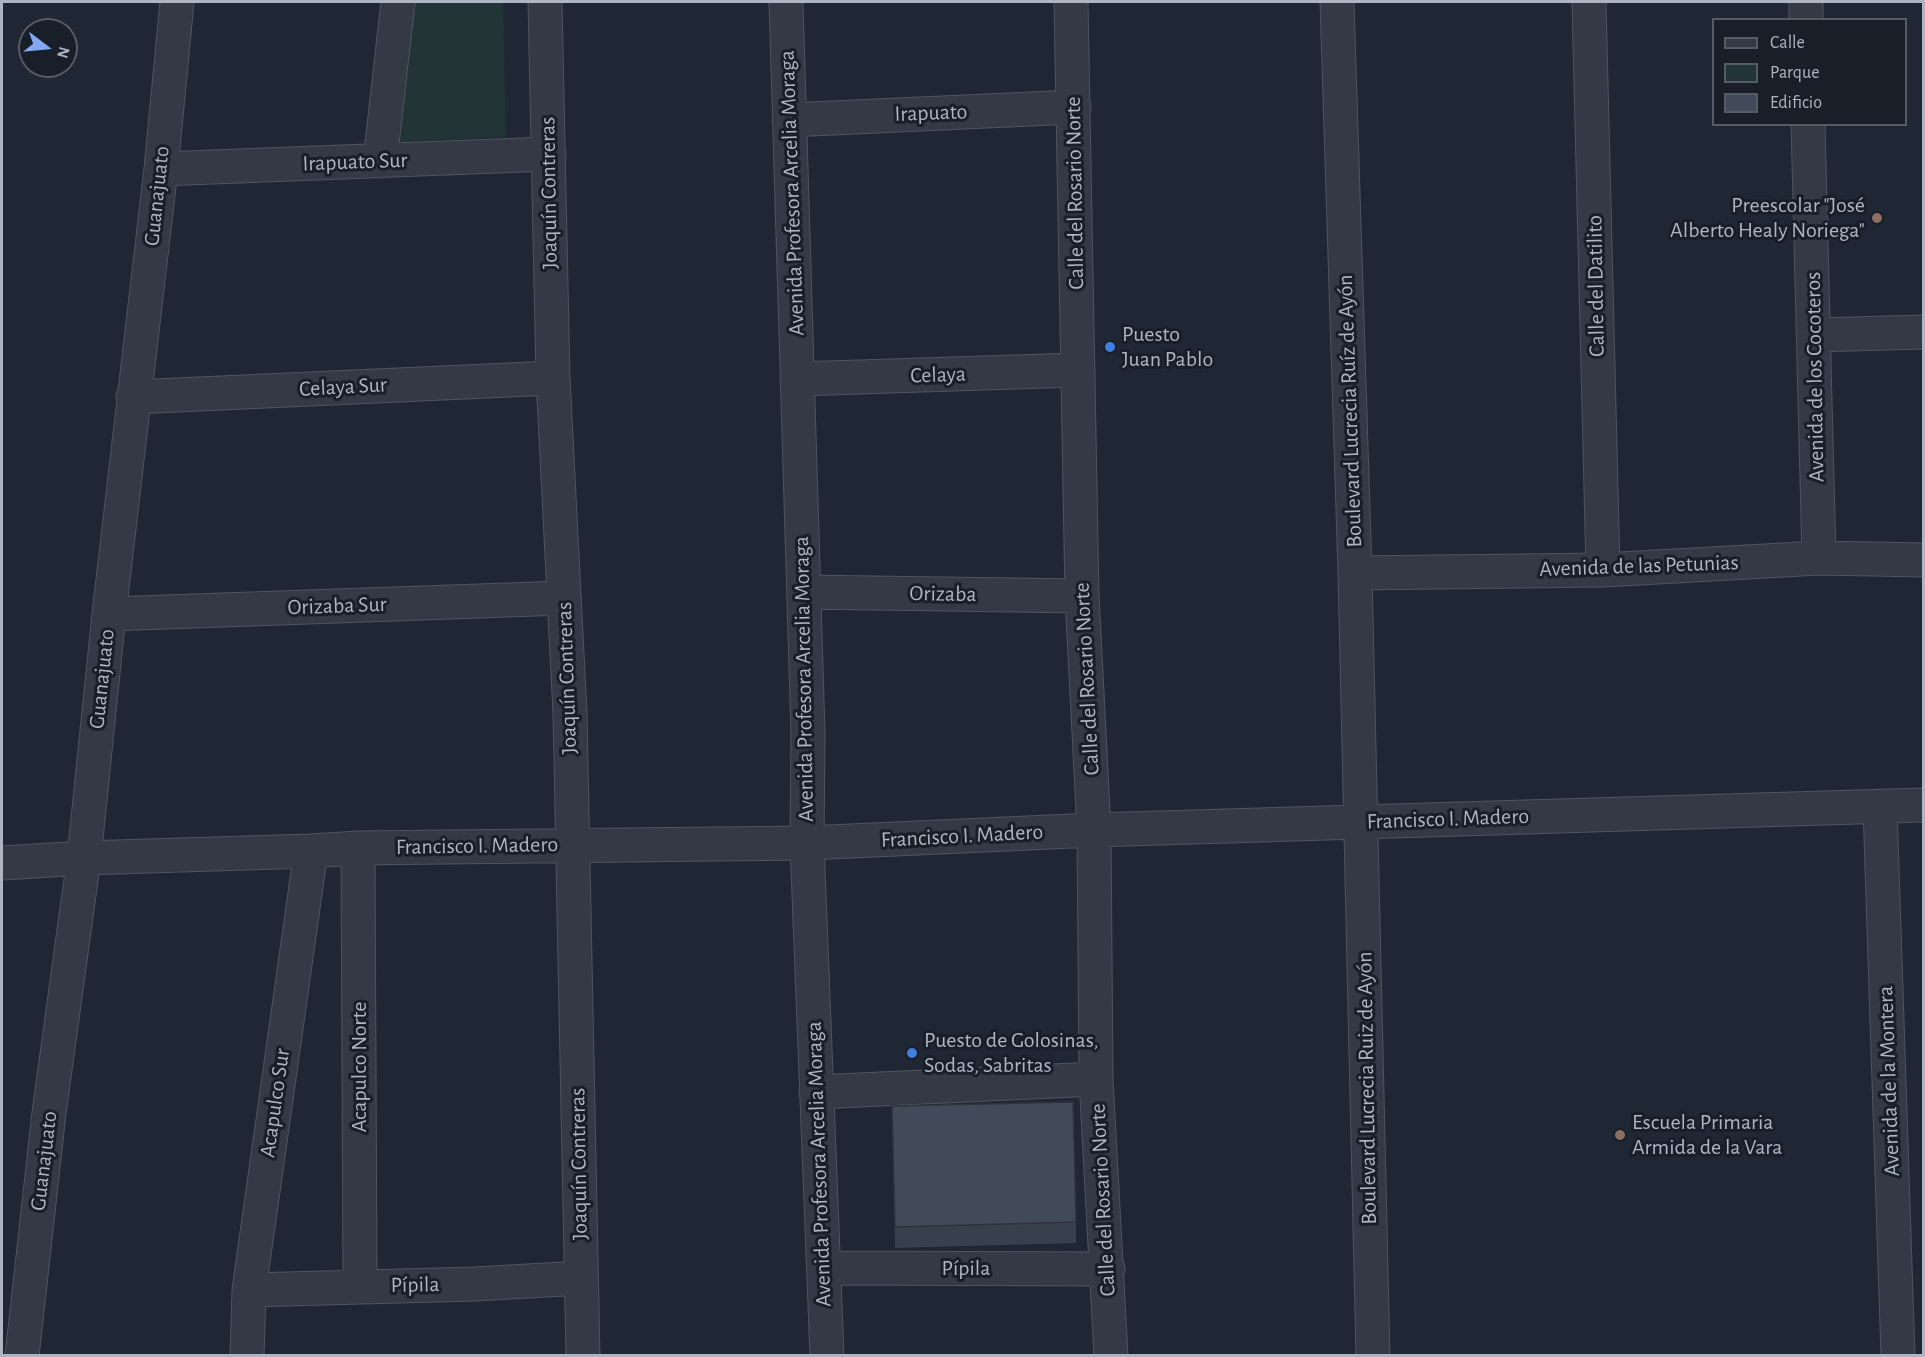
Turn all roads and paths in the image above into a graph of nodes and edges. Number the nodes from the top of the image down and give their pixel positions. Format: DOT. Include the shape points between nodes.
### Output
graph roads {
  1 [pos="177,2"];
  2 [pos="398,2"];
  3 [pos="545,2"];
  4 [pos="786,2"];
  5 [pos="1071,2"];
  6 [pos="1337,2"];
  7 [pos="1589,2"];
  8 [pos="1806,2"];
  9 [pos="1806,18"];
  10 [pos="1074,107"];
  11 [pos="789,120"];
  12 [pos="1808,126"];
  13 [pos="549,154"];
  14 [pos="380,161"];
  15 [pos="161,169"];
  16 [pos="1923,332"];
  17 [pos="1813,335"];
  18 [pos="1078,370"];
  19 [pos="553,378"];
  20 [pos="797,379"];
  21 [pos="133,397"];
  22 [pos="1819,558"];
  23 [pos="1923,560"];
  24 [pos="1603,570"];
  25 [pos="1355,573"];
  26 [pos="804,592"];
  27 [pos="1082,596"];
  28 [pos="564,598"];
  29 [pos="109,614"];
  30 [pos="1923,805"];
  31 [pos="1880,806"];
  32 [pos="1360,821"];
  33 [pos="1094,830"];
  34 [pos="807,843"];
  35 [pos="572,845"];
  36 [pos="358,848"];
  37 [pos="311,851"];
  38 [pos="84,858"];
  39 [pos="2,863"];
  40 [pos="1096,1079"];
  41 [pos="816,1092"];
  42 [pos="824,1268"];
  43 [pos="1108,1269"];
  44 [pos="581,1278"];
  45 [pos="360,1286"];
  46 [pos="249,1290"];
  47 [pos="22,1356"];
  48 [pos="248,1356"];
  49 [pos="583,1356"];
  50 [pos="827,1356"];
  51 [pos="1111,1356"];
  52 [pos="1374,1356"];
  53 [pos="1898,1356"];
  1 -- 15 [label="street, Guanajuato"];
  2 -- 14 [label="street"];
  3 -- 13 [label="street, Joaquín Contreras"];
  4 -- 11 [label="street, Avenida Profesora Arcelia Moraga"];
  5 -- 10 [label="street, Calle del Rosario Norte"];
  6 -- 25 [label="street, Boulevard Lucrecia Ruíz de Ayón"];
  7 -- 24 [label="street, Calle del Datilito"];
  8 -- 9 [label="street"];
  10 -- 11 [label="street, Irapuato"];
  10 -- 18 [label="street, Calle del Rosario Norte"];
  11 -- 20 [label="street, Avenida Profesora Arcelia Moraga"];
  12 -- 17 [label="street, Avenida de los Cocoteros"];
  13 -- 14 [label="street, Irapuato Sur"];
  13 -- 19 [label="street, Joaquín Contreras"];
  14 -- 15 [label="street, Irapuato Sur"];
  15 -- 21 [label="street, Guanajuato"];
  16 -- 17 [label="street"];
  17 -- 22 [label="street, Avenida de los Cocoteros"];
  18 -- 20 [label="street, Celaya"];
  18 -- 27 [label="street, Calle del Rosario Norte"];
  19 -- 21 [label="street, Celaya Sur"];
  19 -- 28 [label="street, Joaquín Contreras"];
  20 -- 26 [label="street, Avenida Profesora Arcelia Moraga"];
  21 -- 29 [label="street, Guanajuato"];
  22 -- 23 [label="street, Avenida de las Petunias"];
  22 -- 24 [label="street, Avenida de las Petunias"];
  24 -- 25 [label="street, Avenida de las Petunias"];
  25 -- 32 [label="street, Boulevard Lucrecia Ruíz de Ayón"];
  26 -- 27 [label="street, Orizaba"];
  26 -- 34 [label="street, Avenida Profesora Arcelia Moraga"];
  27 -- 33 [label="street, Calle del Rosario Norte"];
  28 -- 29 [label="street, Orizaba Sur"];
  28 -- 35 [label="street, Joaquín Contreras"];
  29 -- 38 [label="street, Guanajuato"];
  30 -- 31 [label="street, Francisco I. Madero"];
  31 -- 32 [label="street, Francisco I. Madero"];
  31 -- 53 [label="street, Avenida de la Montera"];
  32 -- 33 [label="street, Francisco I. Madero"];
  32 -- 52 [label="street, Boulevard Lucrecia Ruiz de Ayón"];
  33 -- 34 [label="street, Francisco I. Madero"];
  33 -- 40 [label="street, Calle del Rosario Norte"];
  34 -- 35 [label="street, Francisco I. Madero"];
  34 -- 41 [label="street, Avenida Profesora Arcelia Moraga"];
  35 -- 36 [label="street, Francisco I. Madero"];
  35 -- 44 [label="street, Joaquín Contreras"];
  36 -- 37 [label="street, Francisco I. Madero"];
  36 -- 45 [label="street, Acapulco Norte"];
  37 -- 38 [label="street, Francisco I. Madero"];
  37 -- 46 [label="street, Acapulco Sur"];
  38 -- 39 [label="street, Francisco I. Madero"];
  38 -- 47 [label="street, Guanajuato" via="49,1113"];
  40 -- 41 [label="street"];
  40 -- 43 [label="street, Calle del Rosario Norte"];
  41 -- 42 [label="street, Avenida Profesora Arcelia Moraga"];
  42 -- 43 [label="street, Pípila"];
  42 -- 50 [label="street, Avenida Profesora Arcelia Moraga"];
  43 -- 51 [label="street, Calle del Rosario Norte"];
  44 -- 45 [label="street, Pípila"];
  44 -- 49 [label="street, Joaquín Contreras"];
  45 -- 46 [label="street, Pípila"];
  46 -- 48 [label="street, Acapulco Sur"];
}
